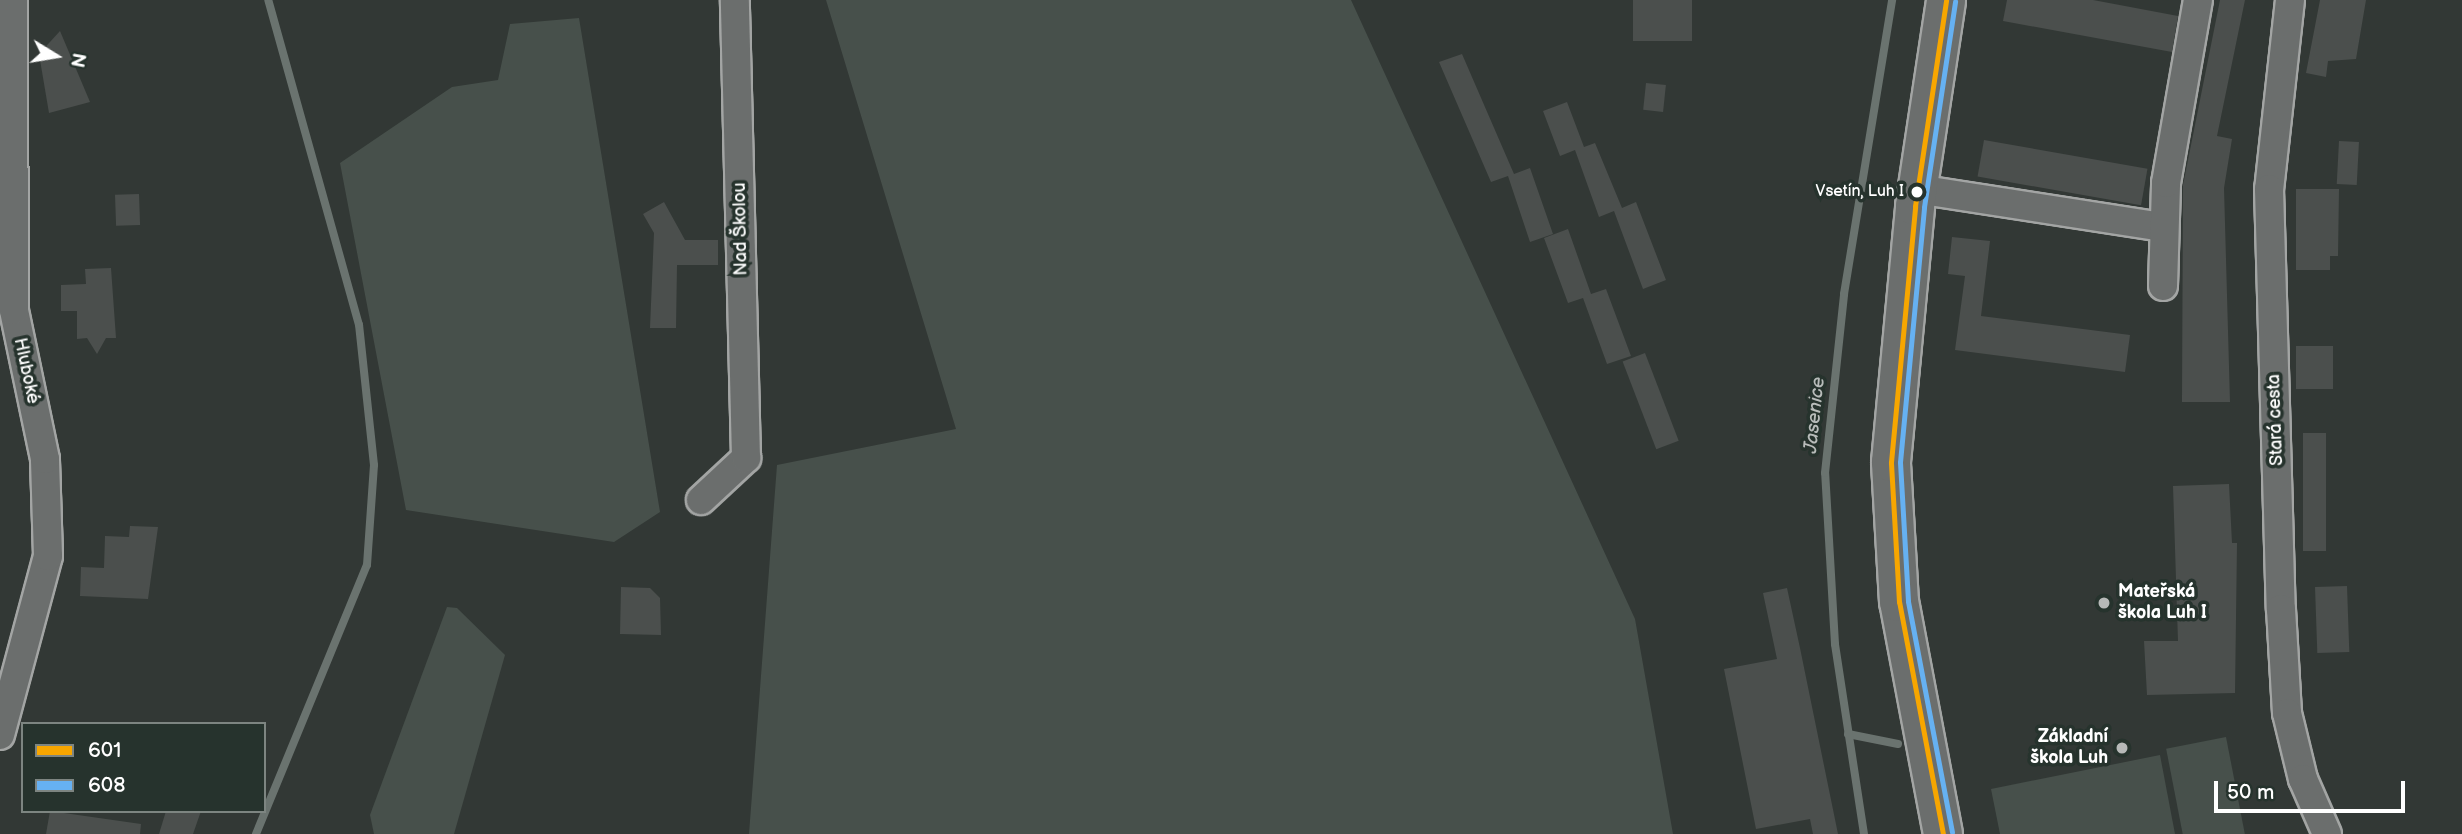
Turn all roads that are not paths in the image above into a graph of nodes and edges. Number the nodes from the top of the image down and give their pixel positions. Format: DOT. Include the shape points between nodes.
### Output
graph roads {
  1 [pos="13,0"];
  2 [pos="735,0"];
  3 [pos="1946,0"];
  4 [pos="2198,0"];
  5 [pos="2290,0"];
  6 [pos="1917,189"];
  7 [pos="2163,226"];
  8 [pos="2163,286"];
  9 [pos="701,500"];
  10 [pos="0,735"];
  11 [pos="1943,834"];
  12 [pos="2327,834"];
  1 -- 10 [label="street, Hluboké" via="14,310 45,459 48,556"];
  2 -- 9 [label="street, Nad Školou" via="746,458"];
  3 -- 6 [label="street"];
  4 -- 7 [label="street"];
  5 -- 12 [label="street, Stará cesta" via="2269,189 2281,608 2287,713 2303,779"];
  6 -- 7 [label="street"];
  6 -- 11 [label="street" via="1896,372 1892,498 1902,621"];
  7 -- 8 [label="street"];
}
